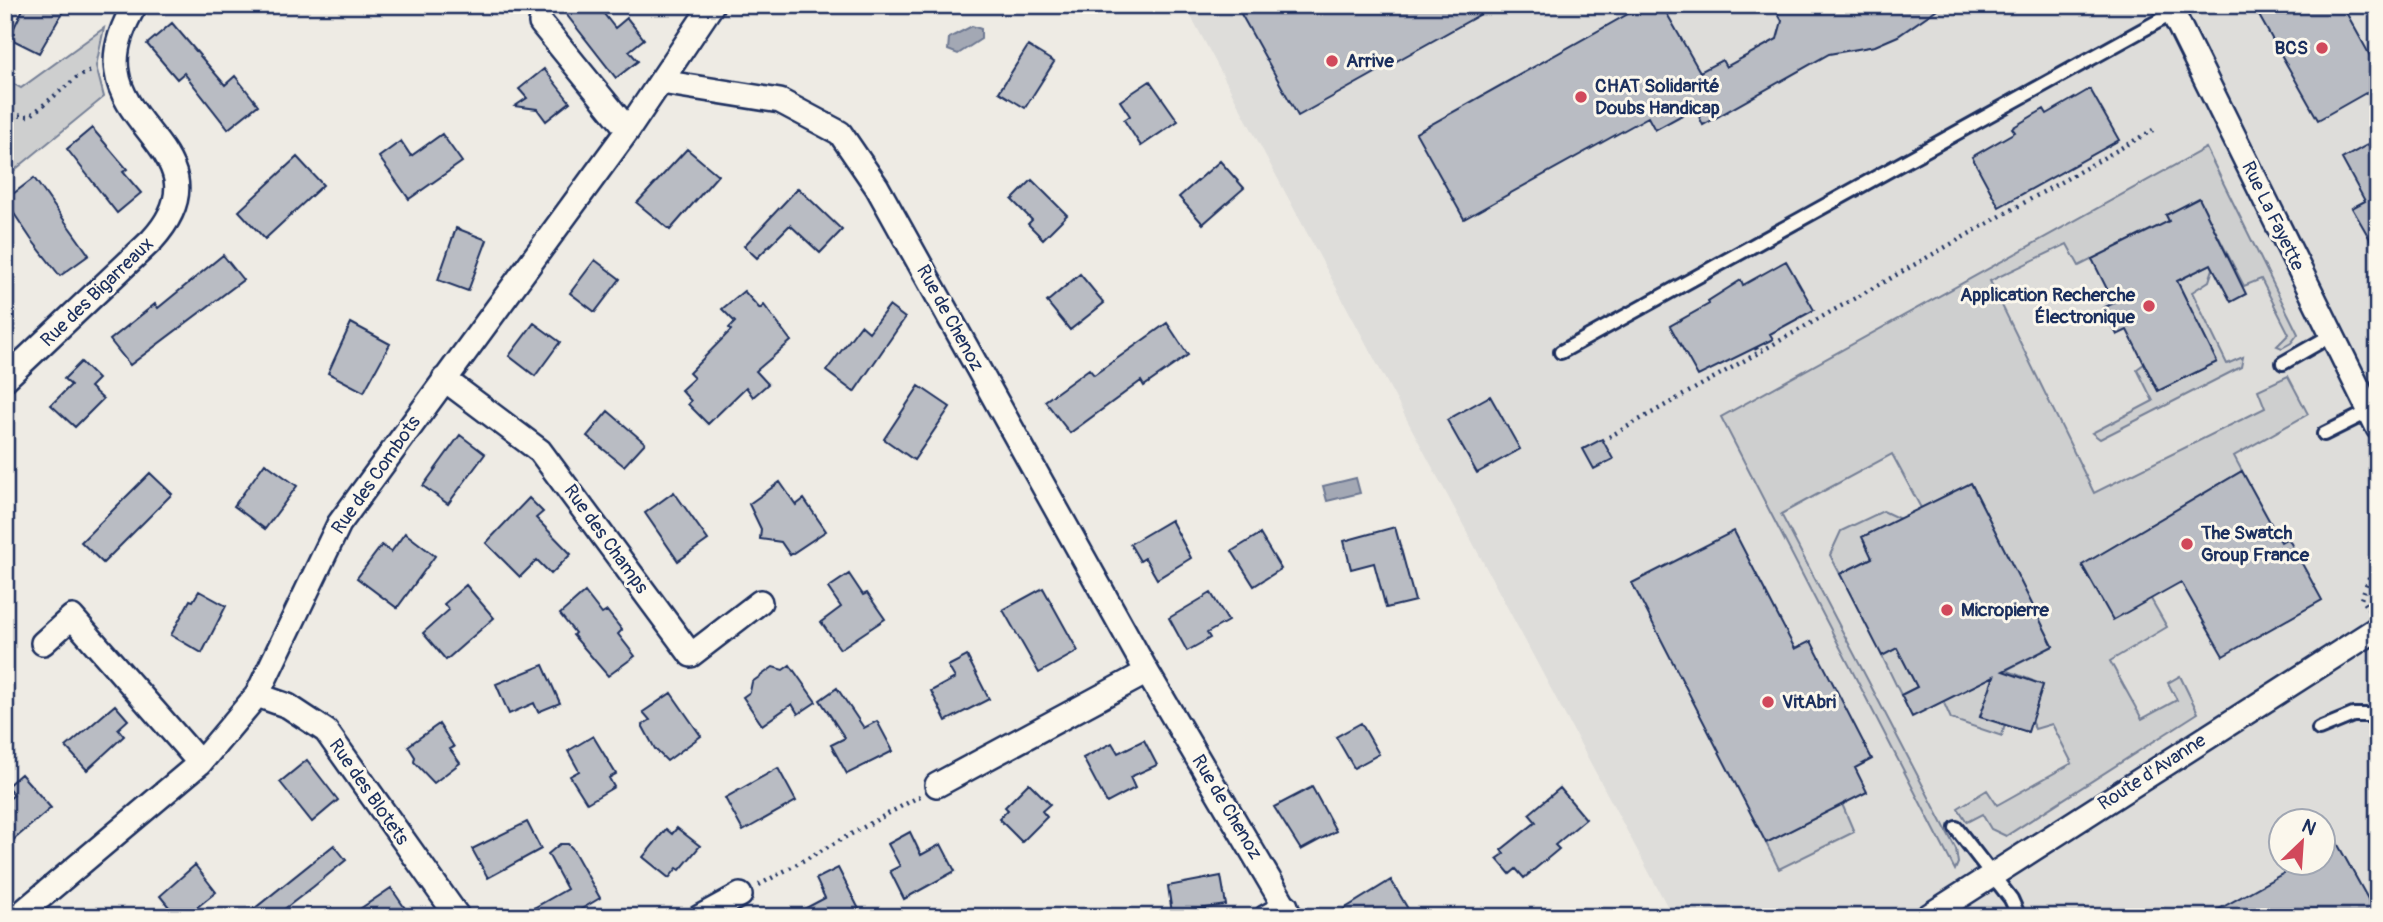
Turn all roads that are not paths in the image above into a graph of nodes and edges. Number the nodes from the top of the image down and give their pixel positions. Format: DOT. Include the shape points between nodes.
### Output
graph roads {
  1 [pos="135,5"];
  2 [pos="712,5"];
  3 [pos="2171,9"];
  4 [pos="541,23"];
  5 [pos="661,82"];
  6 [pos="628,130"];
  7 [pos="2332,335"];
  8 [pos="1561,352"];
  9 [pos="2283,363"];
  10 [pos="8,372"];
  11 [pos="444,379"];
  12 [pos="2374,419"];
  13 [pos="2324,434"];
  14 [pos="760,602"];
  15 [pos="2375,621"];
  16 [pos="43,643"];
  17 [pos="1147,672"];
  18 [pos="257,695"];
  19 [pos="2378,715"];
  20 [pos="2319,729"];
  21 [pos="200,763"];
  22 [pos="937,785"];
  23 [pos="1956,828"];
  24 [pos="1992,874"];
  25 [pos="740,895"];
  26 [pos="1281,913"];
  27 [pos="18,917"];
  28 [pos="458,917"];
  29 [pos="700,917"];
  30 [pos="1927,917"];
  31 [pos="2019,917"];
  1 -- 10 [label="street, Rue des Bigarreaux" via="119,42 120,85 174,172 170,212 152,240"];
  2 -- 5 [label="street, Rue des Combots"];
  3 -- 7 [label="street, Rue La Fayette"];
  3 -- 8 [label="lane"];
  4 -- 6 [label="street"];
  5 -- 6 [label="street, Rue des Combots"];
  5 -- 17 [label="street, Rue de Chenoz" via="780,101 840,133 877,187"];
  6 -- 11 [label="street, Rue des Combots"];
  7 -- 9 [label="lane"];
  7 -- 12 [label="street, Rue La Fayette"];
  11 -- 14 [label="street, Rue des Champs" via="540,451 691,655"];
  11 -- 18 [label="street, Rue des Combots" via="339,524"];
  12 -- 13 [label="lane"];
  15 -- 24 [label="street, Route d'Avanne"];
  16 -- 21 [label="street" via="72,617"];
  17 -- 22 [label="street"];
  17 -- 26 [label="street, Rue de Chenoz"];
  18 -- 21 [label="street, Rue des Combots"];
  18 -- 28 [label="street, Rue des Blotets" via="288,706 326,731"];
  19 -- 20 [label="lane" via="2353,715"];
  21 -- 27 [label="street, Rue des Combots"];
  23 -- 24 [label="lane"];
  24 -- 30 [label="street, Route d'Avanne"];
  24 -- 31 [label="lane"];
  25 -- 29 [label="street"];
}
